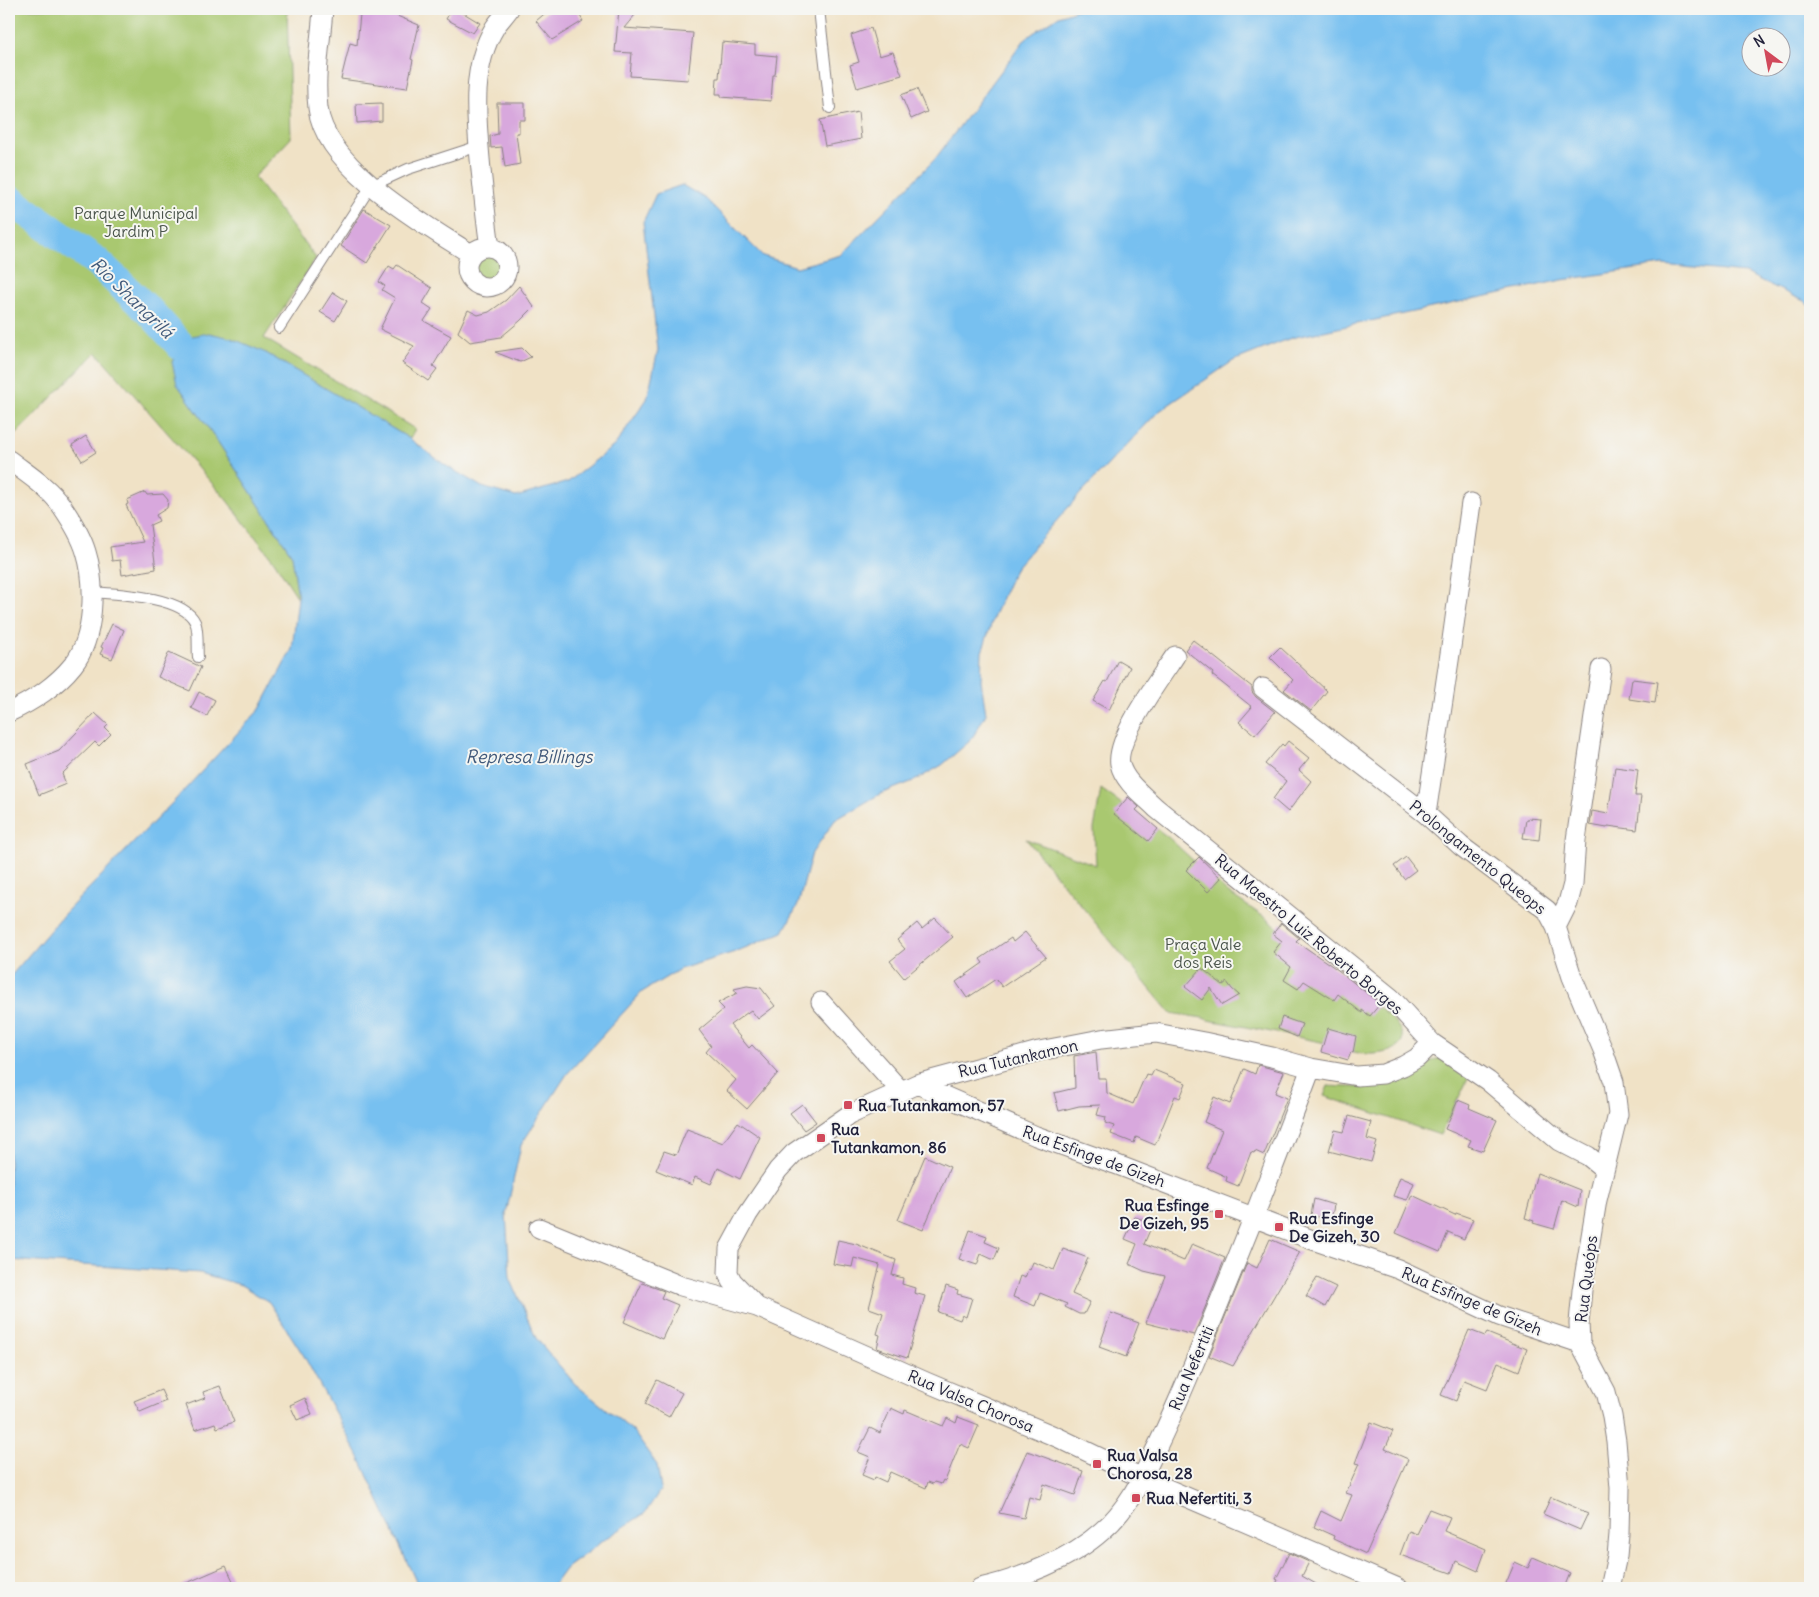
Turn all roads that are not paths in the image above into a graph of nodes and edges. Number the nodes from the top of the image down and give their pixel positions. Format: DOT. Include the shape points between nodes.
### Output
graph roads {
  1 [pos="323,9"];
  2 [pos="509,9"];
  3 [pos="819,9"];
  4 [pos="830,108"];
  5 [pos="478,146"];
  6 [pos="371,186"];
  7 [pos="490,247"];
  8 [pos="471,254"];
  9 [pos="280,328"];
  10 [pos="9,460"];
  11 [pos="1470,503"];
  12 [pos="91,592"];
  13 [pos="1175,656"];
  14 [pos="198,657"];
  15 [pos="1602,669"];
  16 [pos="1263,688"];
  17 [pos="9,712"];
  18 [pos="1426,814"];
  19 [pos="1556,926"];
  20 [pos="821,1002"];
  21 [pos="1432,1043"];
  22 [pos="1311,1068"];
  23 [pos="908,1087"];
  24 [pos="1618,1114"];
  25 [pos="1604,1169"];
  26 [pos="1253,1217"];
  27 [pos="540,1228"];
  28 [pos="757,1307"];
  29 [pos="1580,1343"];
  30 [pos="1142,1478"];
  31 [pos="980,1588"];
  32 [pos="1398,1588"];
  33 [pos="1610,1588"];
  1 -- 6 [label="street" via="318,108 324,130"];
  2 -- 5 [label="street" via="489,40 478,82"];
  3 -- 4 [label="lane"];
  5 -- 6 [label="lane" via="408,169"];
  5 -- 7 [label="street"];
  6 -- 8 [label="street"];
  6 -- 9 [label="lane"];
  7 -- 8 [label="street" via="479,248"];
  7 -- 8 [label="street" via="502,253 507,265 504,278 494,287 481,287 470,279 466,267"];
  10 -- 12 [label="street" via="45,486 75,527 86,551"];
  11 -- 18 [label="street"];
  12 -- 14 [label="lane" via="167,602 185,610 196,623"];
  12 -- 17 [label="street" via="90,627 73,665 34,699"];
  13 -- 21 [label="street, Rua Maestro Luiz Roberto Borges" via="1132,724 1121,749 1120,766 1124,773 1156,808 1391,998"];
  15 -- 19 [label="street" via="1576,840 1573,884"];
  16 -- 18 [label="street, Prolongamento Queops"];
  18 -- 19 [label="street, Prolongamento Queops" via="1461,846 1547,910"];
  19 -- 24 [label="street, Prolongamento Queops" via="1614,1082"];
  20 -- 23 [label="street, Rua Esfinge de Gizeh"];
  21 -- 22 [label="street, Rua Tutankamon" via="1416,1058 1383,1074 1357,1076"];
  21 -- 25 [label="street, Rua Maestro Luiz Roberto Borges" via="1488,1081 1559,1141 1588,1156"];
  22 -- 23 [label="street, Rua Tutankamon" via="1156,1033 1039,1051"];
  22 -- 26 [label="street, Rua Nefertiti"];
  23 -- 26 [label="street, Rua Esfinge de Gizeh"];
  23 -- 28 [label="street, Rua Tutankamon" via="850,1115 794,1153 778,1170 748,1214 730,1249 728,1274"];
  24 -- 25 [label="street, Rua Queóps"];
  25 -- 29 [label="street, Rua Queóps" via="1582,1290"];
  26 -- 29 [label="street, Rua Esfinge de Gizeh" via="1398,1269 1514,1322"];
  26 -- 30 [label="street, Rua Nefertiti" via="1186,1382"];
  27 -- 28 [label="street, Rua Valsa Chorosa" via="681,1286"];
  28 -- 30 [label="street, Rua Valsa Chorosa" via="1059,1438"];
  29 -- 33 [label="street, Rua Queóps" via="1606,1392 1616,1441 1619,1534"];
  30 -- 31 [label="street, Rua Nefertiti" via="1122,1510 1087,1543 1027,1574"];
  30 -- 32 [label="street, Rua Valsa Chorosa"];
}
